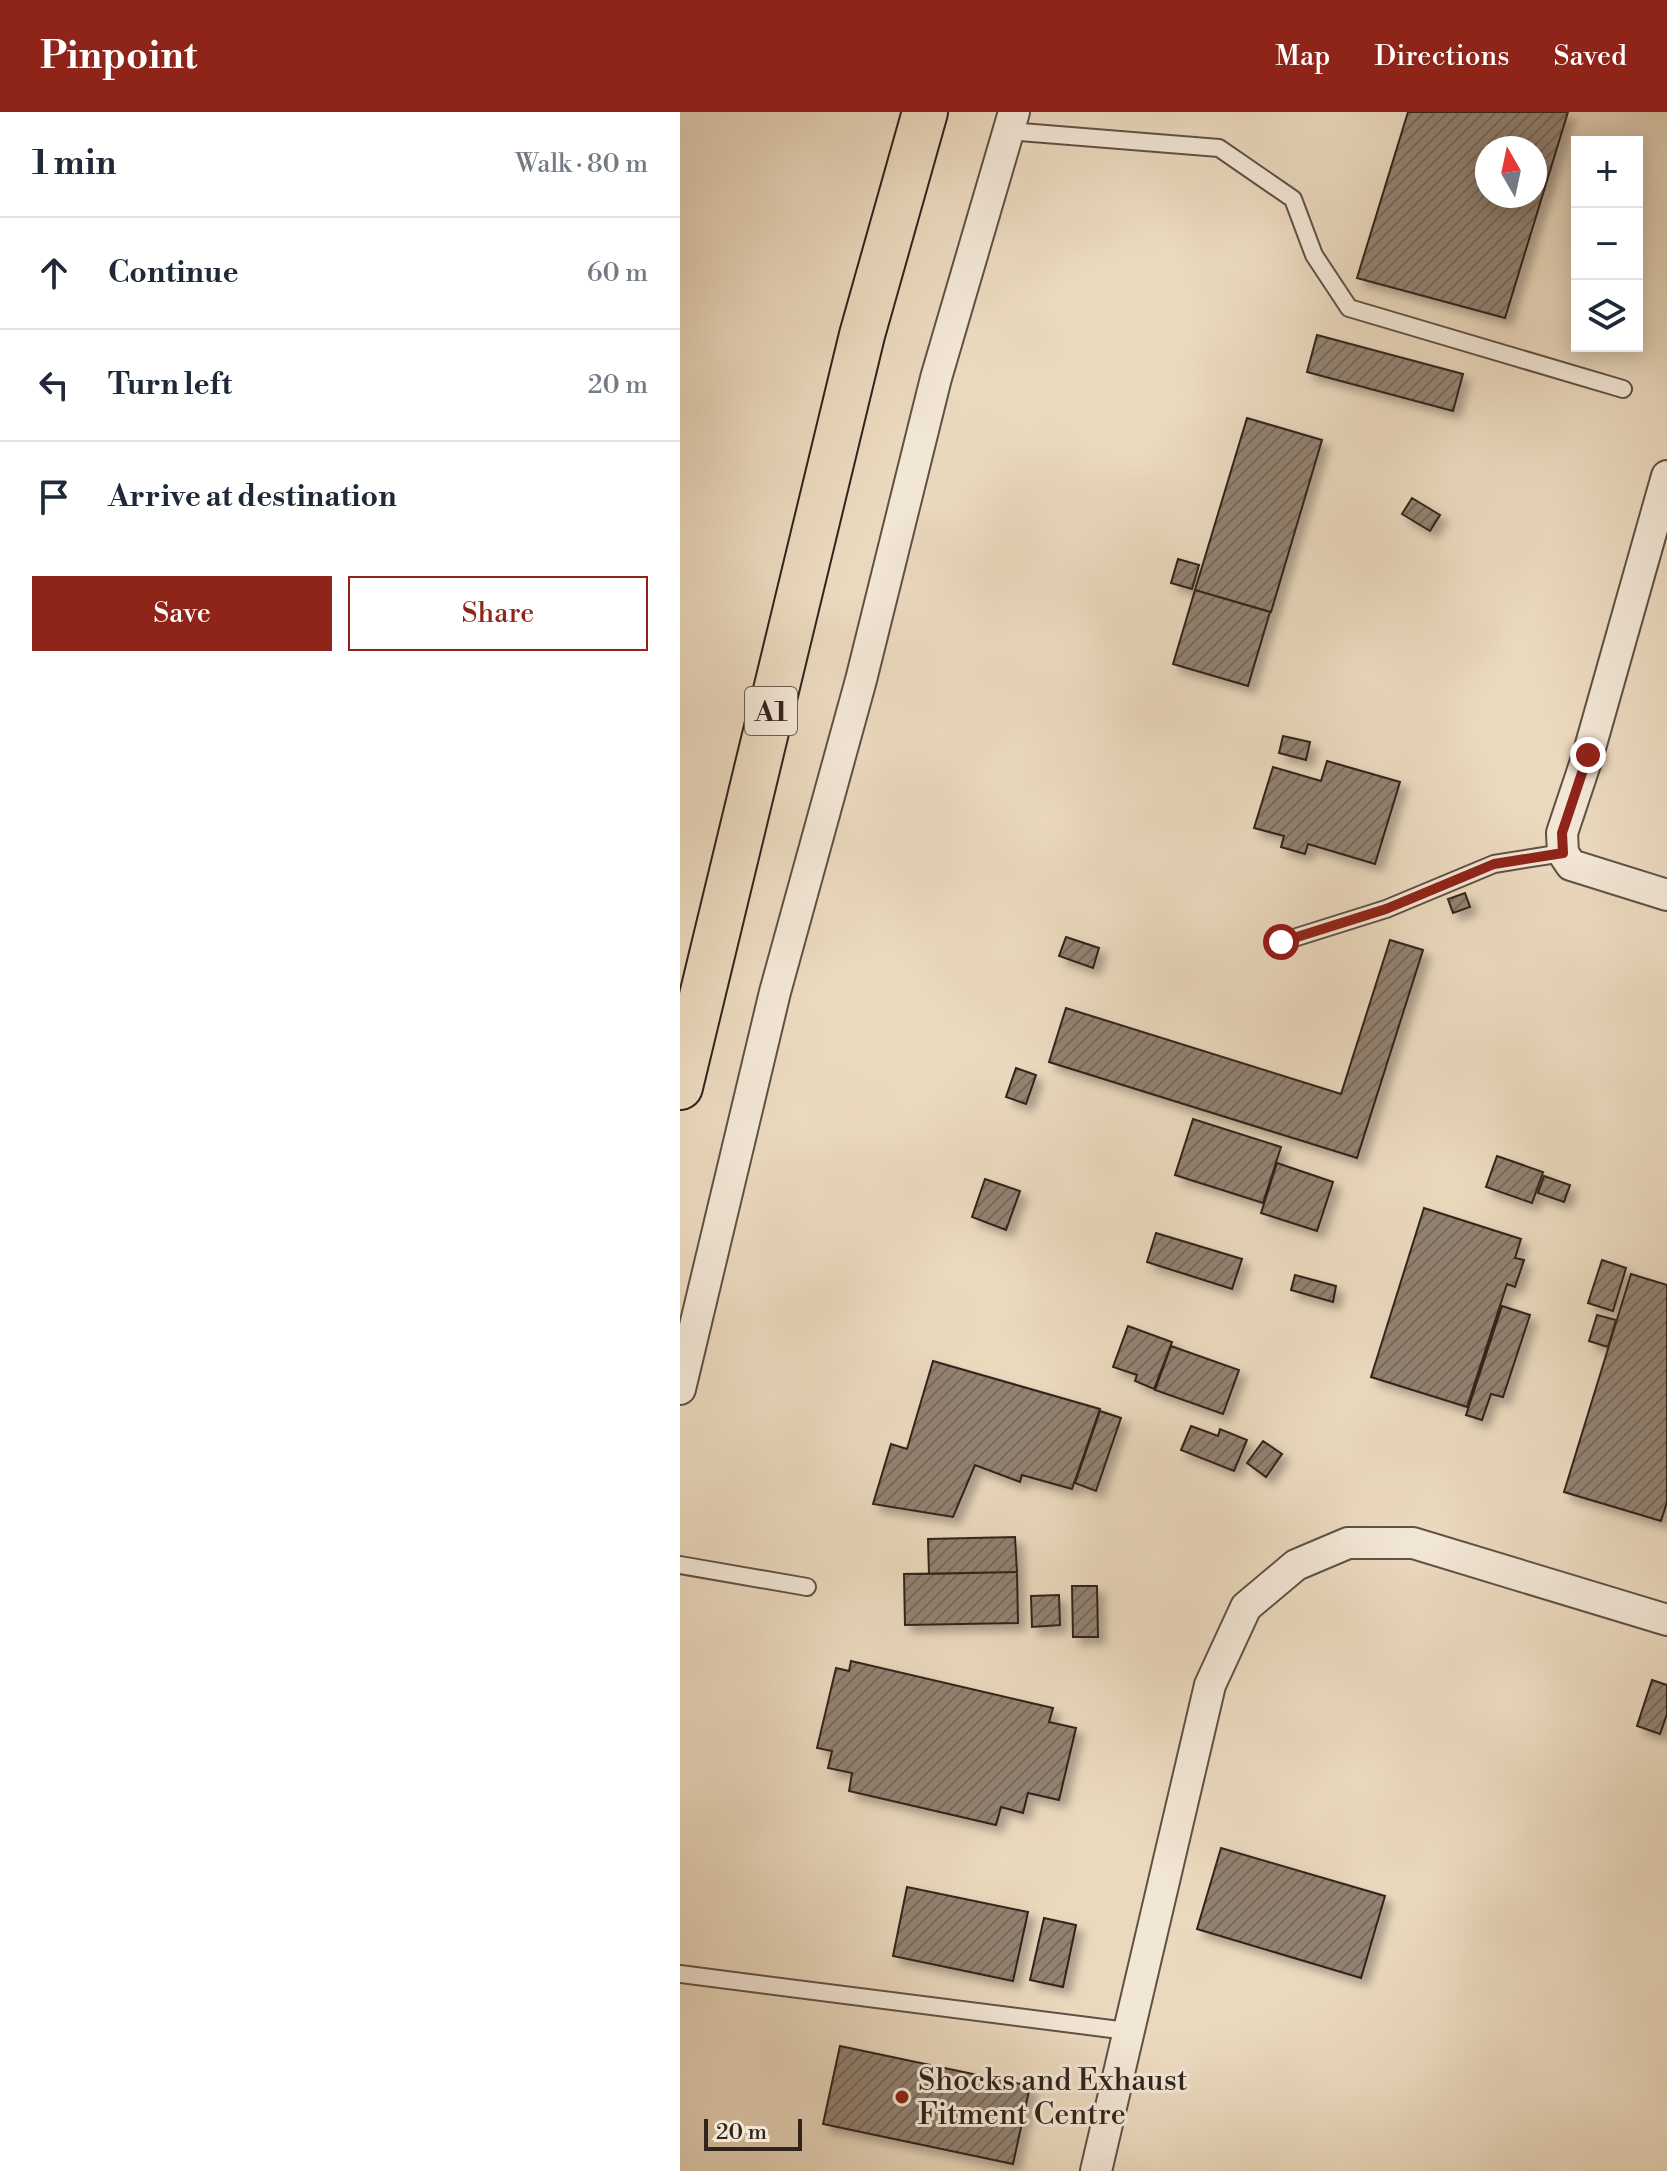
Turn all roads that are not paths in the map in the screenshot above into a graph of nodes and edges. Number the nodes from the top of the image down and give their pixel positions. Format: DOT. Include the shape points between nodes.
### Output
graph roads {
  1 [pos="925,112"];
  2 [pos="1011,121"];
  3 [pos="1623,389"];
  4 [pos="1667,476"];
  5 [pos="1563,853"];
  6 [pos="1667,895"];
  7 [pos="1281,942"];
  8 [pos="680,1087"];
  9 [pos="680,1389"];
  10 [pos="680,1565"];
  11 [pos="807,1587"];
  12 [pos="1667,1620"];
  13 [pos="680,1974"];
  14 [pos="1127,2031"];
  15 [pos="1096,2171"];
  1 -- 8 [label="highway, A1" via="862,335"];
  2 -- 3 [label="lane" via="1219,148 1293,199 1314,255 1349,308"];
  2 -- 9 [label="street" via="936,378 861,680 775,992"];
  4 -- 5 [label="street" via="1562,833"];
  5 -- 6 [label="street" via="1571,865"];
  5 -- 7 [label="lane" via="1494,864 1386,909"];
  10 -- 11 [label="lane"];
  12 -- 14 [label="street" via="1413,1543 1348,1543 1296,1565 1246,1607 1210,1685"];
  13 -- 14 [label="lane"];
  14 -- 15 [label="street"];
}
